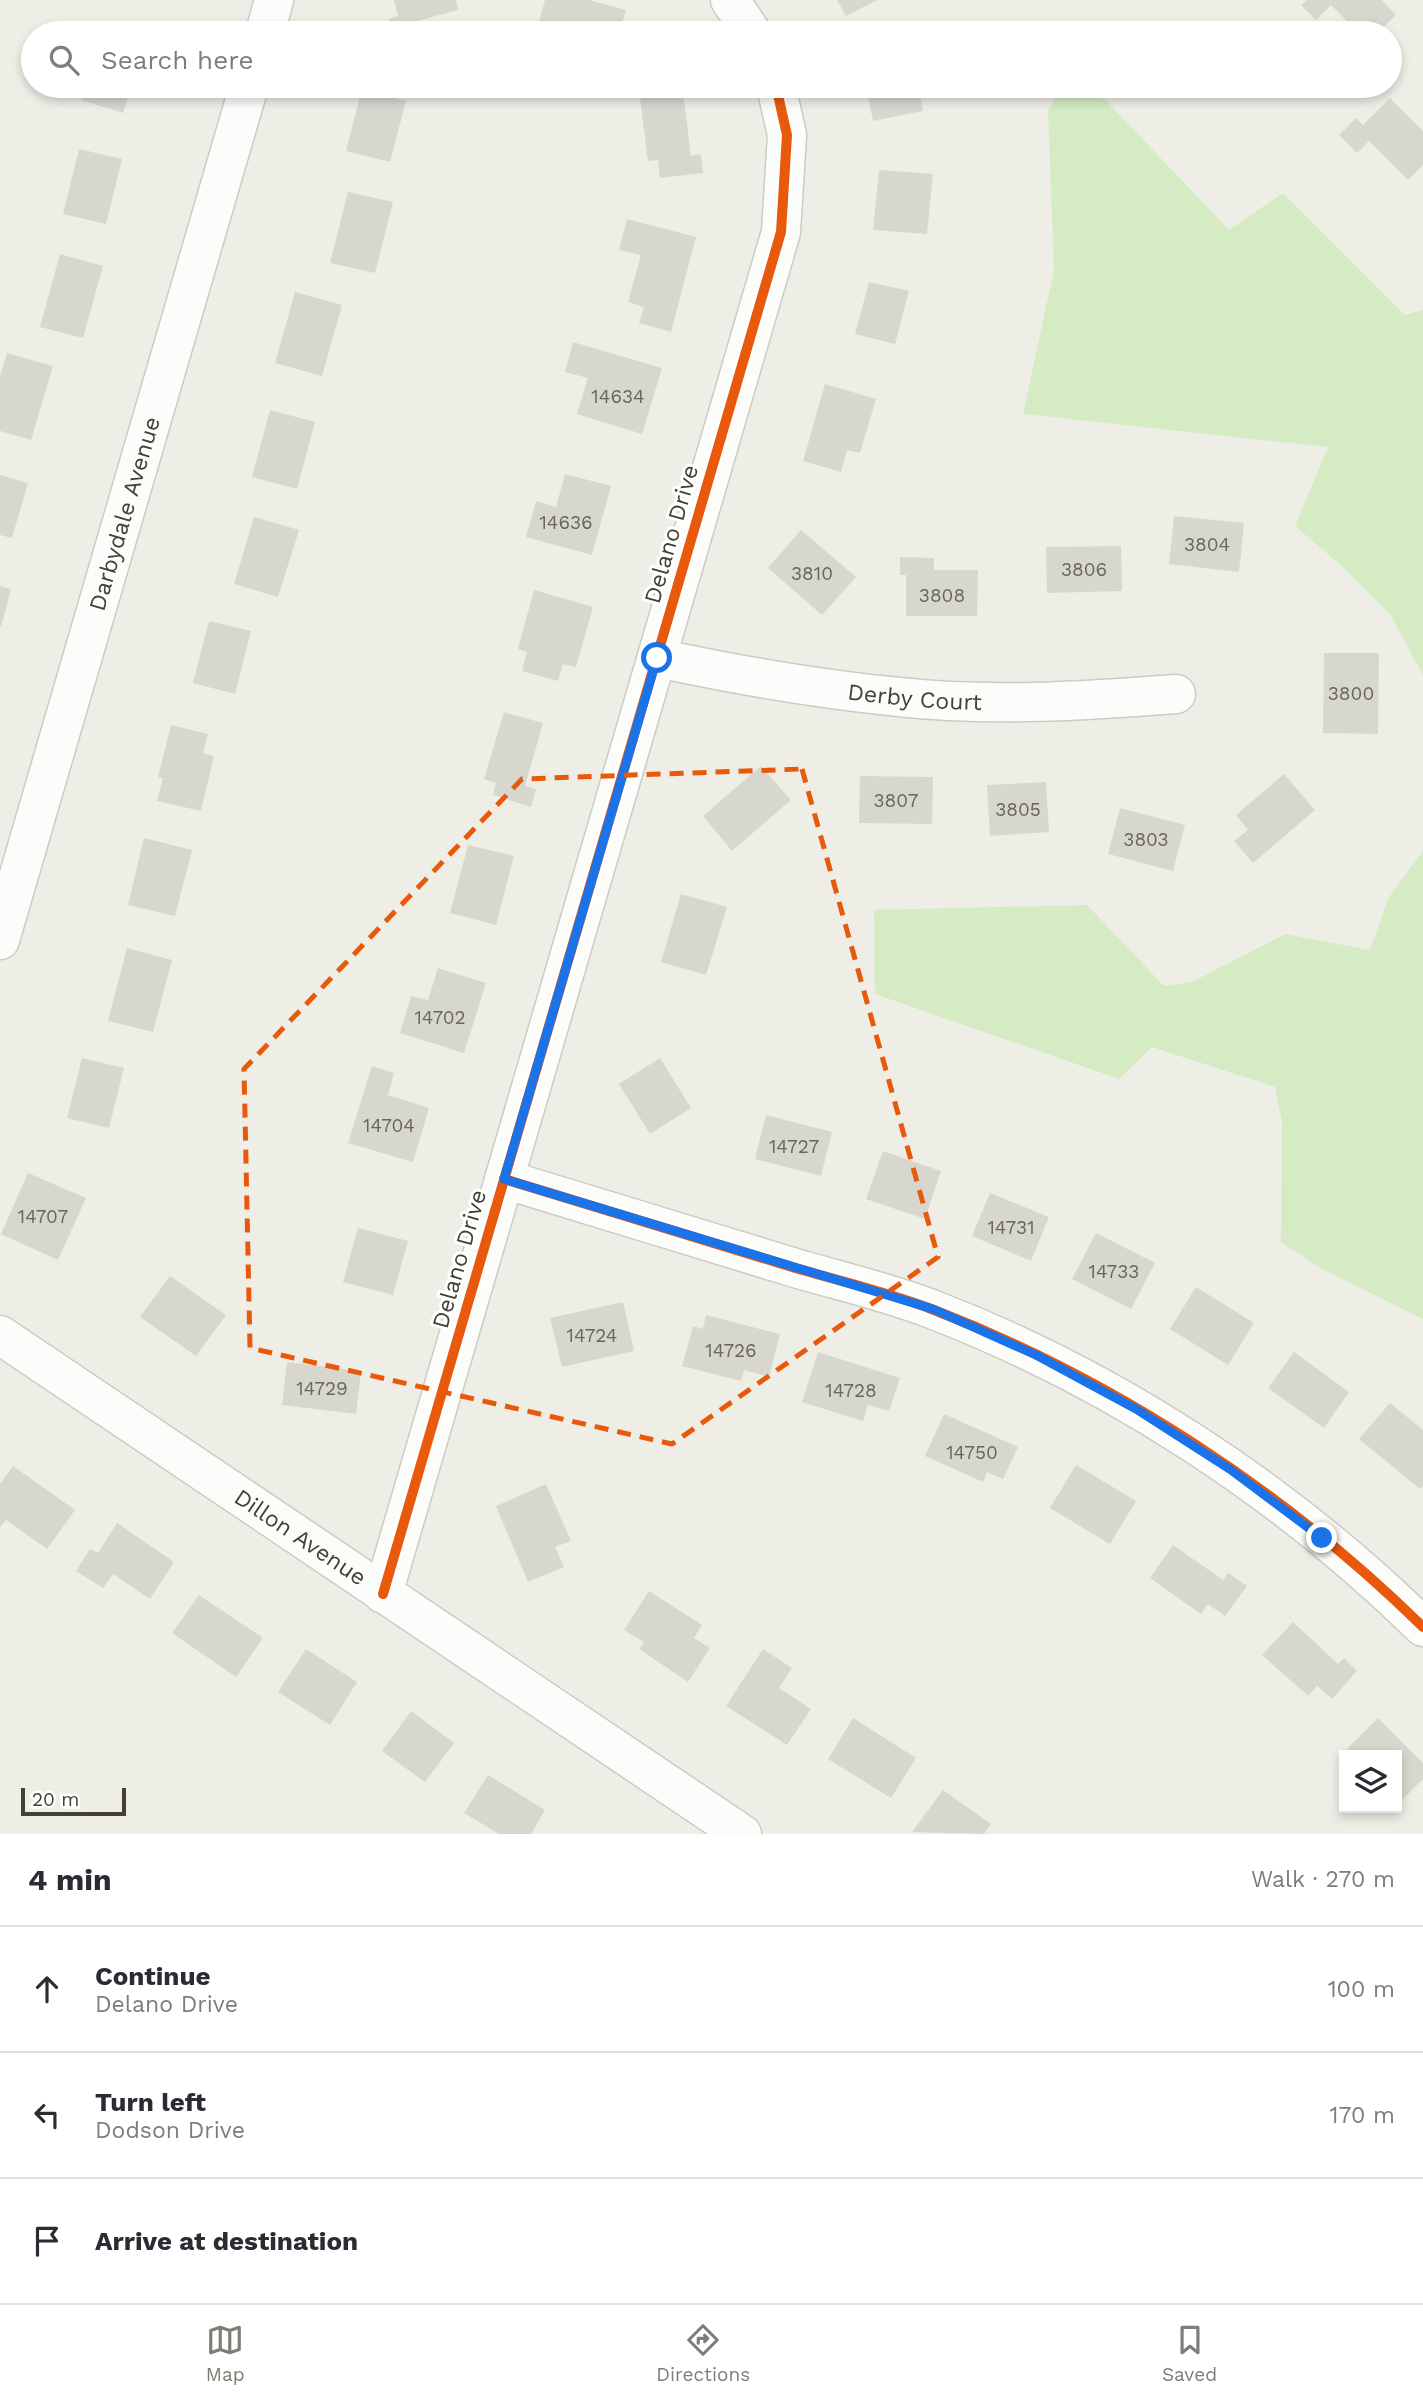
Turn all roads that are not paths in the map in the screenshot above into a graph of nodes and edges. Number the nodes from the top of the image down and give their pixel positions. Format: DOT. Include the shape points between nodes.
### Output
graph roads {
  1 [pos="274,0"];
  2 [pos="730,0"];
  3 [pos="268,21"];
  4 [pos="744,21"];
  5 [pos="246,98"];
  6 [pos="779,98"];
  7 [pos="657,658"];
  8 [pos="1176,694"];
  9 [pos="0,940"];
  10 [pos="504,1179"];
  11 [pos="0,1335"];
  12 [pos="383,1594"];
  13 [pos="1423,1626"];
  14 [pos="742,1834"];
  1 -- 3 [label="street"];
  2 -- 4 [label="street"];
  5 -- 9 [label="street, Darbydale Avenue"];
  6 -- 7 [label="street, Delano Drive" via="787,135 781,232"];
  7 -- 8 [label="street, Derby Court" via="766,681 901,698 1017,702"];
  7 -- 10 [label="street, Delano Drive"];
  10 -- 12 [label="street, Delano Drive"];
  10 -- 13 [label="street" via="933,1309 1036,1355 1136,1409 1231,1470 1322,1538"];
  11 -- 12 [label="street, Dillon Avenue"];
  12 -- 14 [label="street, Dillon Avenue"];
}
